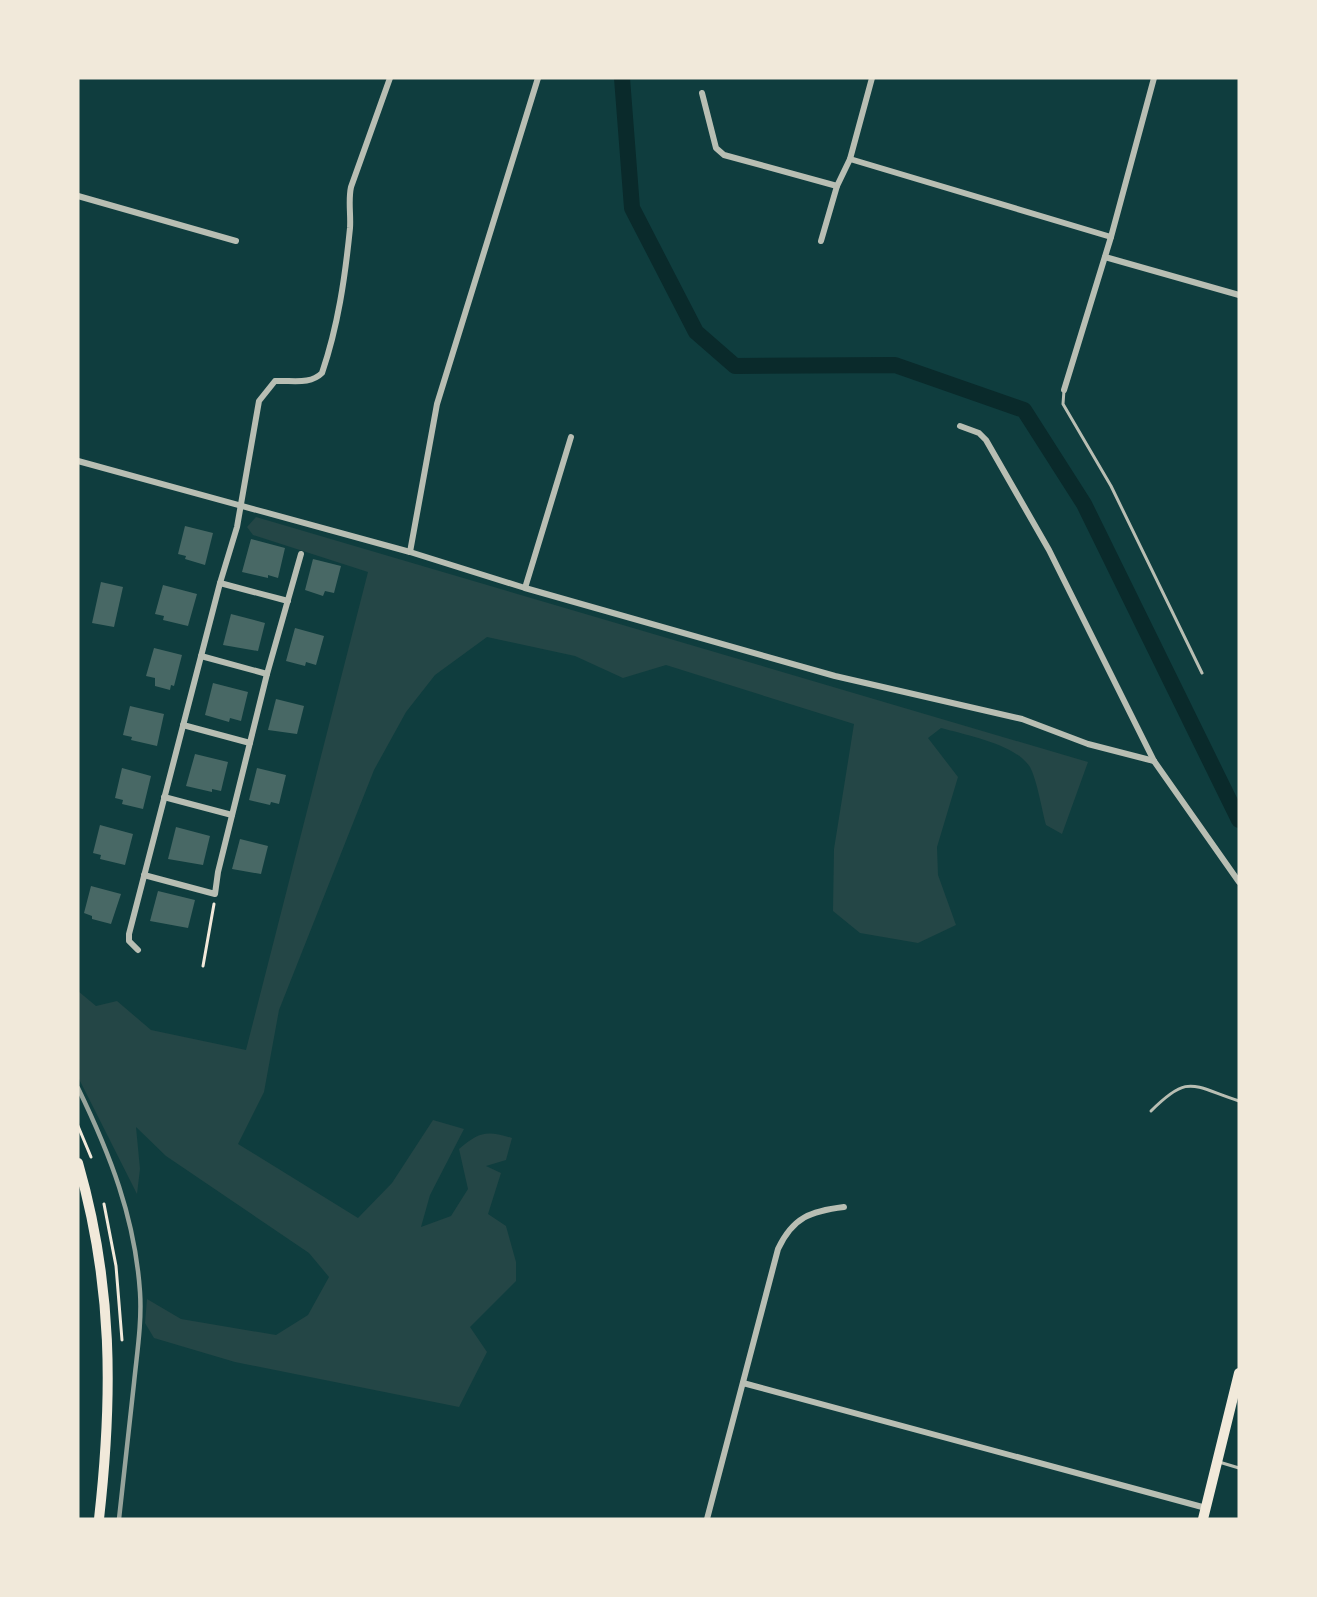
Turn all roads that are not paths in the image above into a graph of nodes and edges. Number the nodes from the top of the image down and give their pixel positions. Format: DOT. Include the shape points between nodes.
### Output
graph roads {
  1 [pos="390,78"];
  2 [pos="538,78"];
  3 [pos="872,78"];
  4 [pos="1154,78"];
  5 [pos="702,93"];
  6 [pos="850,159"];
  7 [pos="837,186"];
  8 [pos="78,196"];
  9 [pos="1111,237"];
  10 [pos="236,241"];
  11 [pos="821,241"];
  12 [pos="1105,257"];
  13 [pos="1239,295"];
  14 [pos="1064,390"];
  15 [pos="960,426"];
  16 [pos="571,437"];
  17 [pos="78,461"];
  18 [pos="242,507"];
  19 [pos="410,552"];
  20 [pos="301,554"];
  21 [pos="220,583"];
  22 [pos="525,588"];
  23 [pos="288,601"];
  24 [pos="201,656"];
  25 [pos="1202,673"];
  26 [pos="267,674"];
  27 [pos="183,724"];
  28 [pos="250,743"];
  29 [pos="1154,761"];
  30 [pos="164,797"];
  31 [pos="232,815"];
  32 [pos="144,875"];
  33 [pos="1239,882"];
  34 [pos="138,951"];
  35 [pos="1239,1101"];
  36 [pos="1151,1111"];
  37 [pos="78,1163"];
  38 [pos="844,1207"];
  39 [pos="1239,1373"];
  40 [pos="743,1383"];
  41 [pos="1218,1461"];
  42 [pos="1239,1468"];
  43 [pos="1205,1513"];
  44 [pos="99,1519"];
  45 [pos="707,1519"];
  1 -- 18 [label="street" via="351,187 342,304 328,357 315,380 275,381 259,401"];
  2 -- 19 [label="street" via="437,404"];
  3 -- 6 [label="street"];
  4 -- 9 [label="street"];
  5 -- 7 [label="street" via="716,148 724,155"];
  6 -- 7 [label="street"];
  6 -- 9 [label="street"];
  7 -- 11 [label="street"];
  8 -- 10 [label="street"];
  9 -- 12 [label="street"];
  12 -- 13 [label="street"];
  12 -- 14 [label="street"];
  14 -- 25 [label="lane" via="1063,404 1111,486"];
  15 -- 29 [label="street" via="986,440 1049,550"];
  16 -- 22 [label="street"];
  17 -- 18 [label="street"];
  18 -- 19 [label="street"];
  18 -- 21 [label="street"];
  19 -- 22 [label="street"];
  20 -- 23 [label="street"];
  21 -- 23 [label="street"];
  21 -- 24 [label="street"];
  22 -- 29 [label="street" via="835,676 1022,718 1088,744"];
  23 -- 26 [label="street"];
  24 -- 26 [label="street"];
  24 -- 27 [label="street"];
  26 -- 28 [label="street"];
  27 -- 28 [label="street"];
  27 -- 30 [label="street"];
  28 -- 31 [label="street"];
  29 -- 33 [label="street"];
  30 -- 31 [label="street"];
  30 -- 32 [label="street"];
  31 -- 32 [label="street" via="215,894"];
  32 -- 34 [label="street" via="129,934 129,942"];
  35 -- 36 [label="lane" via="1183,1085"];
  37 -- 44 [label="main road" via="97,1240 107,1317 108,1407"];
  38 -- 40 [label="street" via="819,1210 798,1221 785,1234"];
  39 -- 41 [label="main road"];
  40 -- 43 [label="street"];
  40 -- 45 [label="street"];
  41 -- 42 [label="lane"];
  41 -- 43 [label="main road"];
}
